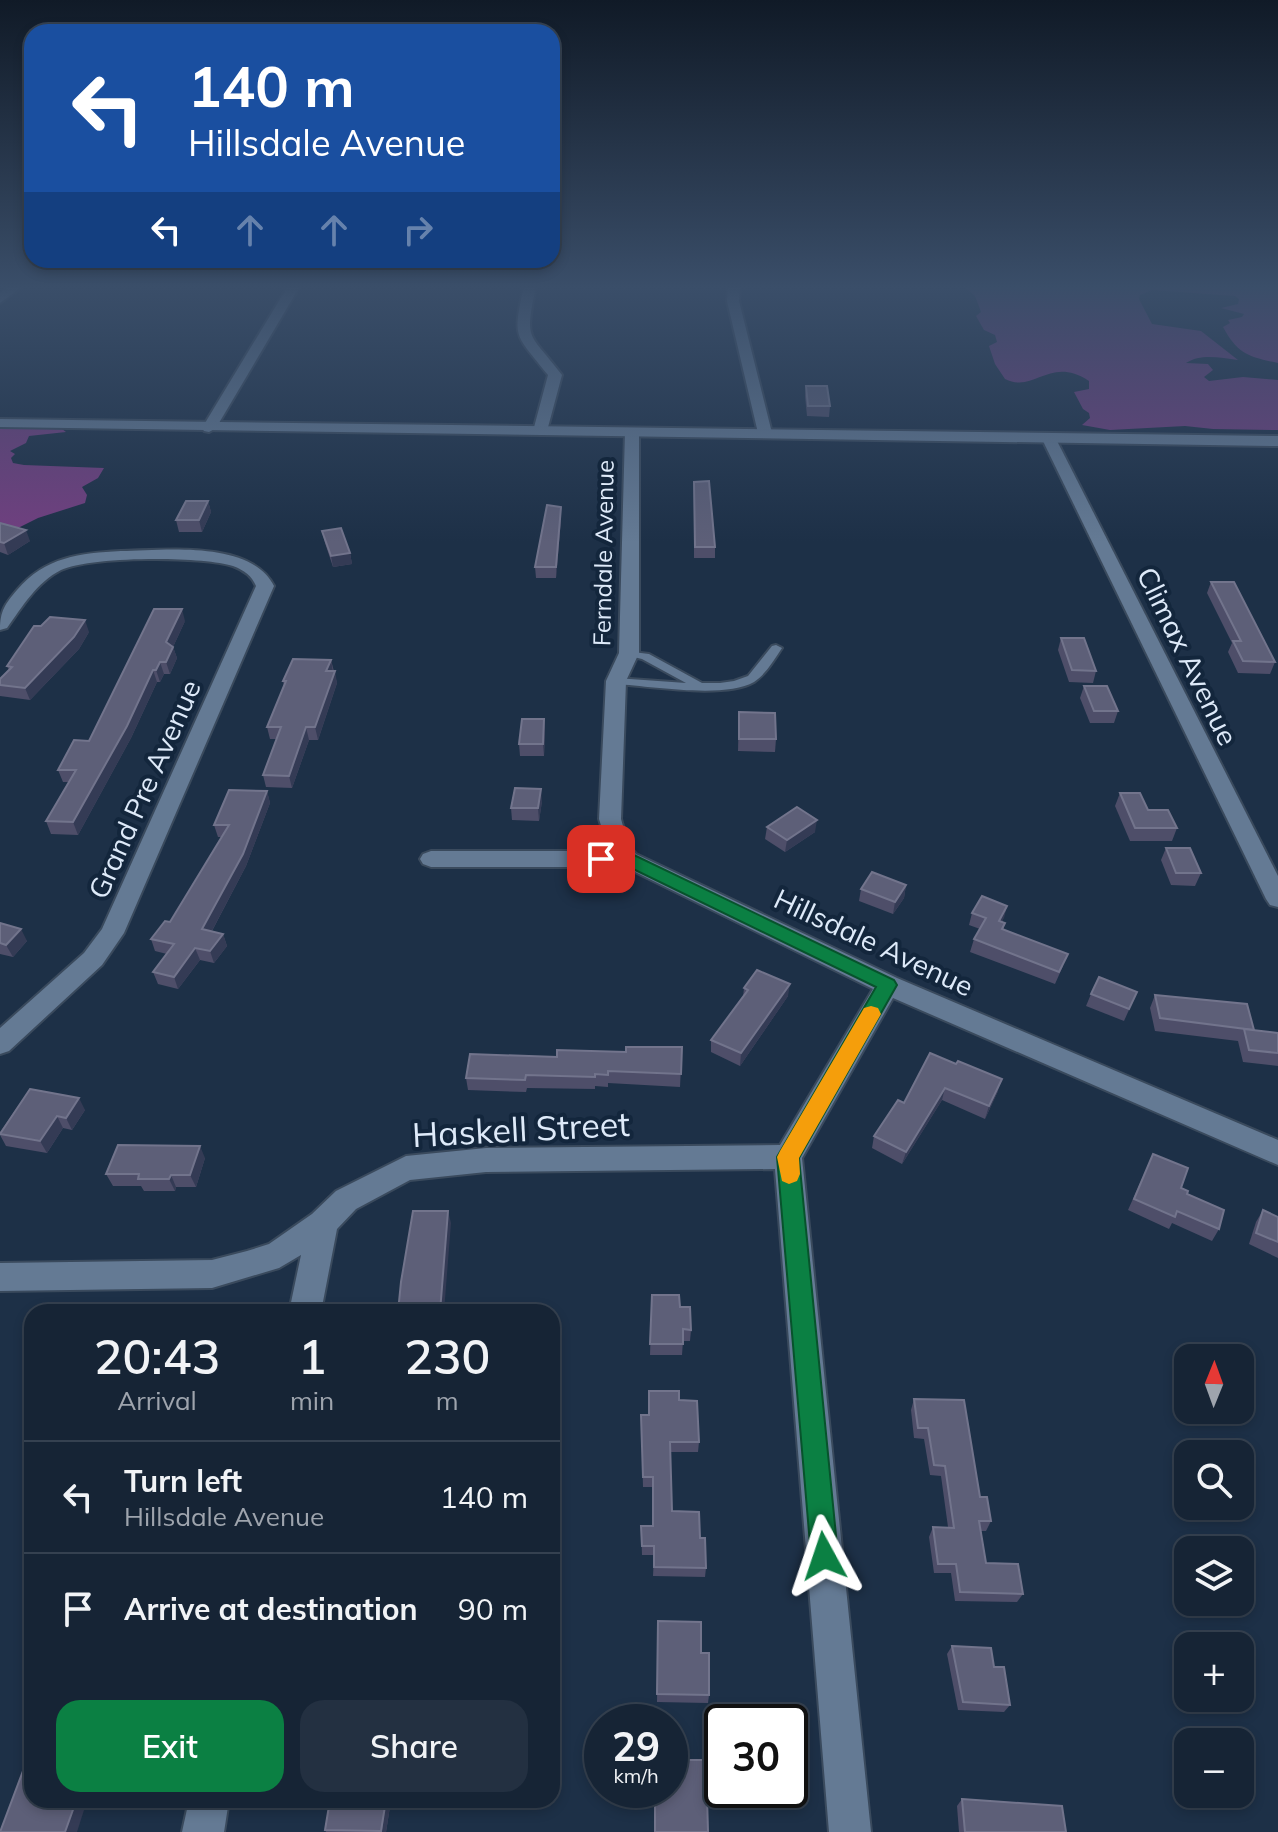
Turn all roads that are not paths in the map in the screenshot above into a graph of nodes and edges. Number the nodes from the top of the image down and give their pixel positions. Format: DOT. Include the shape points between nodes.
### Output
graph roads {
  1 [pos="243,371"];
  2 [pos="552,371"];
  3 [pos="750,371"];
  4 [pos="0,423"];
  5 [pos="209,428"];
  6 [pos="540,431"];
  7 [pos="632,432"];
  8 [pos="765,433"];
  9 [pos="1048,437"];
  10 [pos="1278,441"];
  11 [pos="0,624"];
  12 [pos="776,648"];
  13 [pos="629,653"];
  14 [pos="616,681"];
  15 [pos="698,685"];
  16 [pos="431,859"];
  17 [pos="628,859"];
  18 [pos="1278,899"];
  19 [pos="888,985"];
  20 [pos="0,1044"];
  21 [pos="1278,1153"];
  22 [pos="788,1157"];
  23 [pos="323,1223"];
  24 [pos="0,1277"];
  25 [pos="307,1304"];
  26 [pos="208,1808"];
  27 [pos="203,1832"];
  28 [pos="850,1832"];
  1 -- 5 [label="street"];
  2 -- 6 [label="street"];
  3 -- 8 [label="street"];
  4 -- 5 [label="street"];
  5 -- 6 [label="street"];
  6 -- 7 [label="street"];
  7 -- 8 [label="street"];
  7 -- 13 [label="street, Ferndale Avenue"];
  8 -- 9 [label="street"];
  9 -- 10 [label="street"];
  9 -- 18 [label="street, Climax Avenue"];
  11 -- 20 [label="street, Grand Pre Avenue" via="44,572 74,559 112,555 238,562 255,570 265,586 112,933 81,970"];
  12 -- 15 [label="lane" via="745,682"];
  13 -- 14 [label="street, Ferndale Avenue"];
  13 -- 15 [label="lane" via="645,656"];
  14 -- 15 [label="lane"];
  14 -- 17 [label="street, Ferndale Avenue" via="610,819 617,846"];
  16 -- 17 [label="street, Hillsdale Avenue"];
  17 -- 19 [label="street, Hillsdale Avenue"];
  19 -- 21 [label="street, Hillsdale Avenue"];
  19 -- 22 [label="street"];
  22 -- 23 [label="street, Haskell Street" via="486,1160 406,1168 346,1200"];
  22 -- 28 [label="street"];
  23 -- 24 [label="street, Haskell Street" via="279,1254 212,1274"];
  23 -- 25 [label="street"];
  26 -- 27 [label="street"];
}
